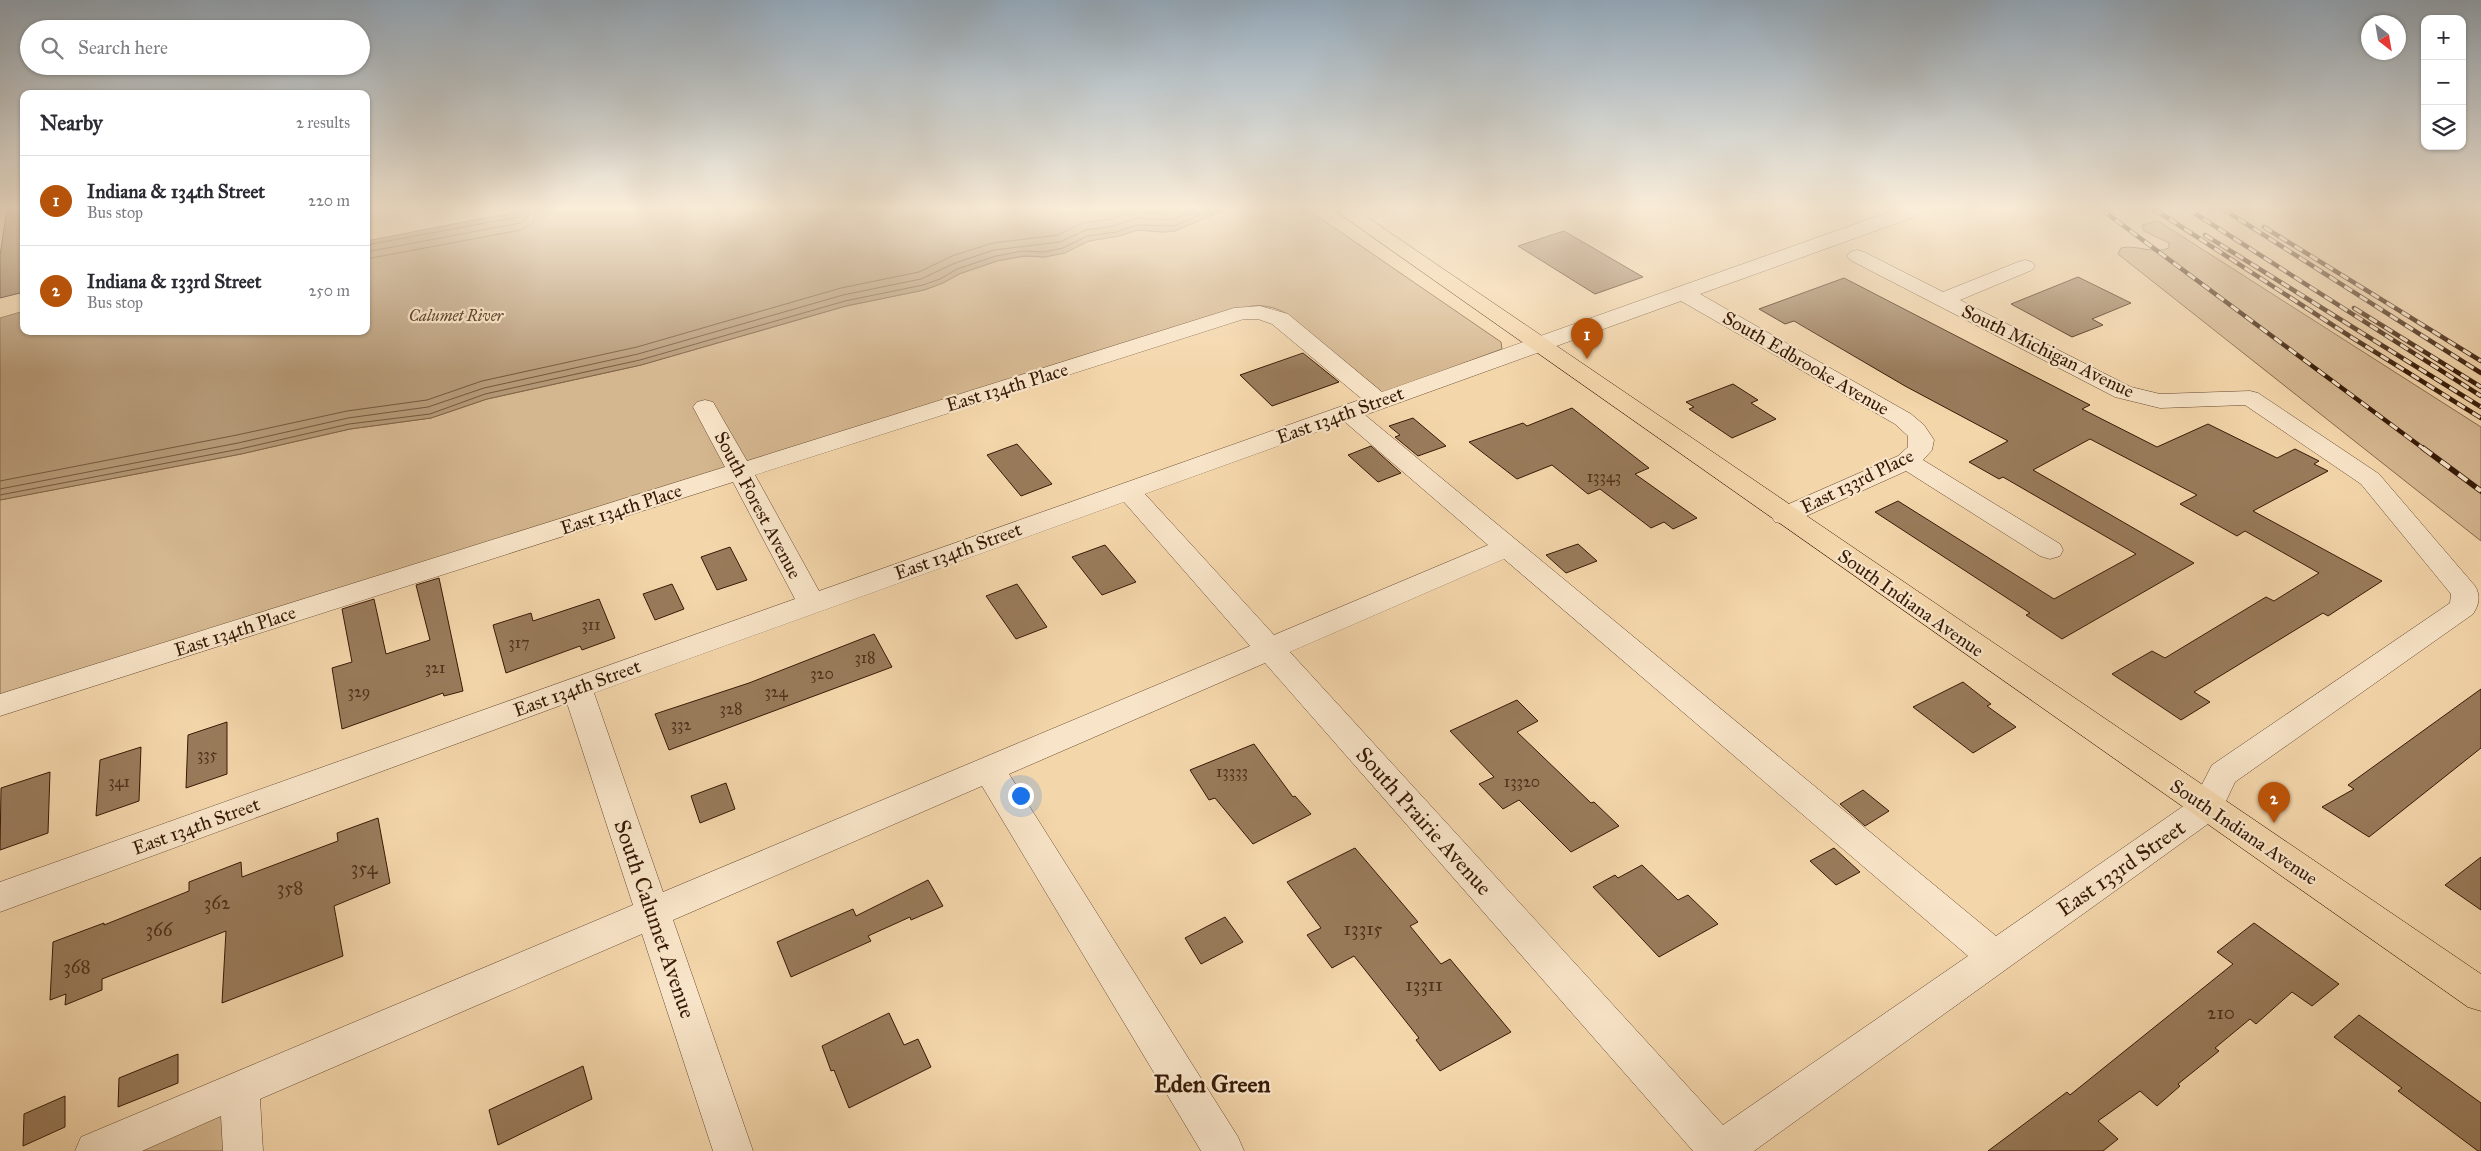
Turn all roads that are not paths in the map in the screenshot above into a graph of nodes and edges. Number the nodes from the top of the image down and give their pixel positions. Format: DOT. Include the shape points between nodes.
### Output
graph roads {
  1 [pos="1417,263"];
  2 [pos="1767,263"];
  3 [pos="1870,263"];
  4 [pos="2025,266"];
  5 [pos="1683,292"];
  6 [pos="1942,300"];
  7 [pos="1535,345"];
  8 [pos="2250,398"];
  9 [pos="1378,401"];
  10 [pos="705,407"];
  11 [pos="1347,412"];
  12 [pos="1923,441"];
  13 [pos="1907,461"];
  14 [pos="740,472"];
  15 [pos="1128,491"];
  16 [pos="1784,516"];
  17 [pos="1508,547"];
  18 [pos="2050,550"];
  19 [pos="812,604"];
  20 [pos="1269,649"];
  21 [pos="577,688"];
  22 [pos="0,705"];
  23 [pos="989,769"];
  24 [pos="2207,806"];
  25 [pos="0,897"];
  26 [pos="653,913"];
  27 [pos="1995,957"];
  28 [pos="2481,995"];
  29 [pos="240,1089"];
  30 [pos="95,1151"];
  31 [pos="243,1151"];
  32 [pos="733,1151"];
  33 [pos="1224,1151"];
  34 [pos="1720,1151"];
  1 -- 7 [label="main road, South Indiana Avenue"];
  2 -- 5 [label="street, East 134th Street"];
  3 -- 6 [label="street, South Michigan Avenue"];
  4 -- 6 [label="street"];
  5 -- 7 [label="street, East 134th Street"];
  5 -- 12 [label="street, South Edbrooke Avenue" via="1903,419"];
  6 -- 8 [label="street, South Michigan Avenue" via="2123,392 2160,401"];
  7 -- 9 [label="street, East 134th Street"];
  7 -- 16 [label="main road, South Indiana Avenue"];
  8 -- 24 [label="street, East 133rd Street" via="2370,479 2465,593 2463,607 2223,774"];
  9 -- 11 [label="street, East 134th Street"];
  9 -- 14 [label="street, East 134th Place" via="1280,319 1260,312 1242,313"];
  10 -- 14 [label="street, South Forest Avenue"];
  11 -- 15 [label="street, East 134th Street"];
  11 -- 17 [label="street"];
  12 -- 13 [label="street, East 133rd Place" via="1922,448"];
  13 -- 16 [label="street, East 133rd Place"];
  13 -- 18 [label="street"];
  14 -- 19 [label="street, South Forest Avenue"];
  14 -- 22 [label="street, East 134th Place"];
  15 -- 19 [label="street, East 134th Street"];
  15 -- 20 [label="street, South Prairie Avenue"];
  16 -- 24 [label="main road, South Indiana Avenue"];
  17 -- 20 [label="street"];
  17 -- 27 [label="street"];
  19 -- 21 [label="street, East 134th Street"];
  20 -- 23 [label="street"];
  20 -- 34 [label="street, South Prairie Avenue"];
  21 -- 25 [label="street, East 134th Street"];
  21 -- 26 [label="street, South Calumet Avenue"];
  23 -- 26 [label="street"];
  23 -- 33 [label="street"];
  24 -- 27 [label="street, East 133rd Street"];
  24 -- 28 [label="main road, South Indiana Avenue"];
  26 -- 29 [label="street"];
  26 -- 32 [label="street, South Calumet Avenue"];
  27 -- 34 [label="street, East 133rd Street"];
  29 -- 30 [label="street"];
  29 -- 31 [label="street"];
}
